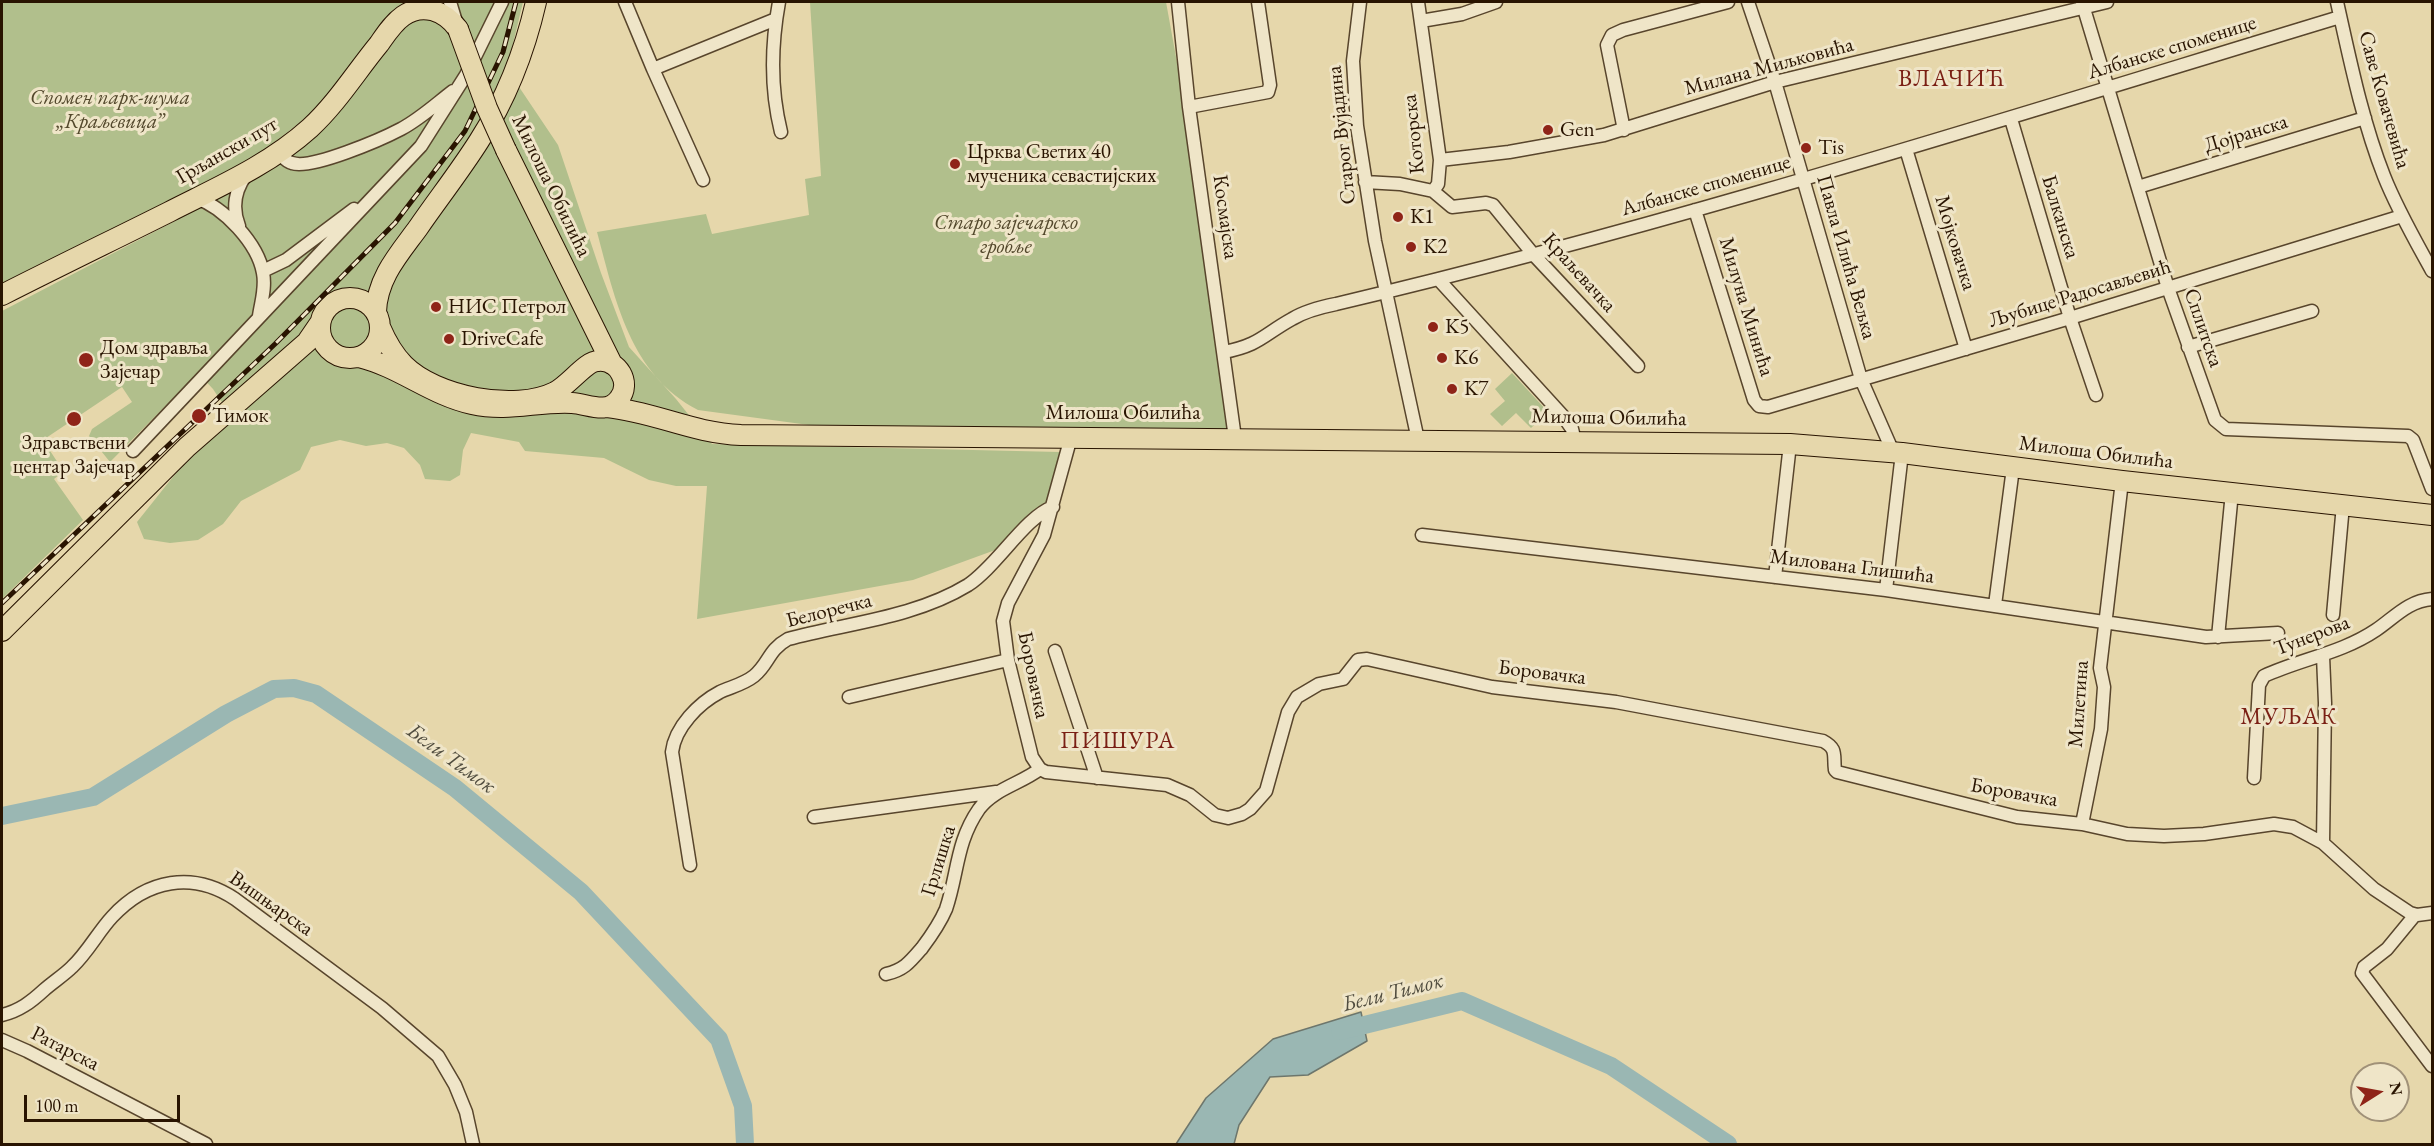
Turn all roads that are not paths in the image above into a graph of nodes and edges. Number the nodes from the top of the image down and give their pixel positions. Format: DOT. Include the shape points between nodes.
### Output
graph roads {
  1 [pos="450,2"];
  2 [pos="502,2"];
  3 [pos="537,2"];
  4 [pos="626,2"];
  5 [pos="779,2"];
  6 [pos="1178,2"];
  7 [pos="1258,2"];
  8 [pos="1360,2"];
  9 [pos="1418,2"];
  10 [pos="1496,2"];
  11 [pos="1728,2"];
  12 [pos="1748,2"];
  13 [pos="2108,2"];
  14 [pos="2337,2"];
  15 [pos="2083,5"];
  16 [pos="415,7"];
  17 [pos="2340,17"];
  18 [pos="776,19"];
  19 [pos="1421,21"];
  20 [pos="458,29"];
  21 [pos="653,69"];
  22 [pos="1775,82"];
  23 [pos="459,87"];
  24 [pos="2106,88"];
  25 [pos="1189,107"];
  26 [pos="487,108"];
  27 [pos="2365,118"];
  28 [pos="2011,119"];
  29 [pos="1624,130"];
  30 [pos="781,132"];
  31 [pos="1906,149"];
  32 [pos="278,152"];
  33 [pos="1440,160"];
  34 [pos="250,170"];
  35 [pos="1802,179"];
  36 [pos="703,180"];
  37 [pos="1365,182"];
  38 [pos="2138,187"];
  39 [pos="381,189"];
  40 [pos="1433,191"];
  41 [pos="196,198"];
  42 [pos="437,200"];
  43 [pos="1695,210"];
  44 [pos="2402,216"];
  45 [pos="240,230"];
  46 [pos="1533,254"];
  47 [pos="2429,257"];
  48 [pos="263,271"];
  49 [pos="2433,271"];
  50 [pos="1439,280"];
  51 [pos="572,286"];
  52 [pos="2168,288"];
  53 [pos="1386,292"];
  54 [pos="2,295"];
  55 [pos="347,297"];
  56 [pos="2312,311"];
  57 [pos="259,317"];
  58 [pos="2070,318"];
  59 [pos="378,320"];
  60 [pos="320,323"];
  61 [pos="2188,347"];
  62 [pos="1966,349"];
  63 [pos="1224,352"];
  64 [pos="335,354"];
  65 [pos="359,357"];
  66 [pos="1638,366"];
  67 [pos="581,371"];
  68 [pos="618,371"];
  69 [pos="1861,379"];
  70 [pos="2096,395"];
  71 [pos="587,404"];
  72 [pos="607,407"];
  73 [pos="1768,407"];
  74 [pos="228,408"];
  75 [pos="781,436"];
  76 [pos="1071,437"];
  77 [pos="1235,438"];
  78 [pos="1418,440"];
  79 [pos="1575,441"];
  80 [pos="1791,444"];
  81 [pos="133,451"];
  82 [pos="1897,452"];
  83 [pos="2013,468"];
  84 [pos="2122,481"];
  85 [pos="2433,489"];
  86 [pos="2232,492"];
  87 [pos="2343,505"];
  88 [pos="1053,507"];
  89 [pos="2433,515"];
  90 [pos="1422,535"];
  91 [pos="1775,577"];
  92 [pos="1886,590"];
  93 [pos="2433,599"];
  94 [pos="1995,605"];
  95 [pos="2333,615"];
  96 [pos="2105,621"];
  97 [pos="2,631"];
  98 [pos="2278,633"];
  99 [pos="2218,637"];
  100 [pos="1055,651"];
  101 [pos="2323,656"];
  102 [pos="1008,660"];
  103 [pos="849,697"];
  104 [pos="1040,770"];
  105 [pos="1097,777"];
  106 [pos="2254,778"];
  107 [pos="998,792"];
  108 [pos="814,817"];
  109 [pos="2082,824"];
  110 [pos="2323,843"];
  111 [pos="690,865"];
  112 [pos="2433,913"];
  113 [pos="2415,915"];
  114 [pos="886,974"];
  115 [pos="2,1015"];
  116 [pos="2,1040"];
  117 [pos="2432,1066"];
  118 [pos="206,1144"];
  119 [pos="473,1144"];
  1 -- 20 [label="street"];
  2 -- 23 [label="street"];
  3 -- 42 [label="main road" via="500,103"];
  4 -- 21 [label="street"];
  5 -- 18 [label="street"];
  6 -- 25 [label="street, Космајска"];
  7 -- 25 [label="street" via="1268,92"];
  8 -- 37 [label="street, Старог Вујадина" via="1353,73"];
  9 -- 19 [label="street, Которска"];
  10 -- 19 [label="street" via="1462,14"];
  11 -- 29 [label="street" via="1612,35 1607,45"];
  12 -- 22 [label="street, Павла Илића Вељка"];
  13 -- 15 [label="street, Милана Миљковића"];
  14 -- 17 [label="street, Саве Ковачевића"];
  15 -- 22 [label="street, Милана Миљковића"];
  15 -- 24 [label="street, Сплитска"];
  16 -- 20 [label="main road, Грљански пут" via="436,10"];
  16 -- 32 [label="main road, Грљански пут" via="397,21 326,112"];
  17 -- 24 [label="street, Албанске споменице"];
  17 -- 27 [label="street, Саве Ковачевића"];
  18 -- 21 [label="street"];
  18 -- 30 [label="street" via="772,92"];
  19 -- 33 [label="street, Которска"];
  20 -- 26 [label="main road, Грљански пут, bridge"];
  21 -- 36 [label="street"];
  22 -- 29 [label="street, Милана Миљковића"];
  22 -- 35 [label="street, Павла Илића Вељка"];
  23 -- 32 [label="street" via="419,118 366,145 297,164"];
  23 -- 39 [label="street" via="421,146"];
  24 -- 28 [label="street, Албанске споменице"];
  24 -- 38 [label="street, Сплитска"];
  25 -- 63 [label="street, Космајска"];
  26 -- 51 [label="main road, Милоша Обилића, bridge"];
  27 -- 38 [label="street, Дојранска"];
  27 -- 44 [label="street, Саве Ковачевића"];
  28 -- 31 [label="street, Албанске споменице"];
  28 -- 58 [label="street, Балканска"];
  29 -- 33 [label="street, Милана Миљковића" via="1527,150"];
  31 -- 35 [label="street, Албанске споменице"];
  31 -- 62 [label="street, Мојковачка"];
  32 -- 34 [label="main road, Грљански пут"];
  33 -- 40 [label="street, Которска" via="1438,184"];
  34 -- 41 [label="main road, Грљански пут"];
  34 -- 45 [label="street" via="235,199"];
  35 -- 43 [label="street, Албанске споменице"];
  35 -- 69 [label="street, Павла Илића Вељка"];
  37 -- 40 [label="street, Которска"];
  37 -- 53 [label="street, Старог Вујадина"];
  38 -- 52 [label="street, Сплитска"];
  39 -- 48 [label="street" via="286,260"];
  39 -- 57 [label="street"];
  40 -- 46 [label="street, Краљевачка" via="1452,207 1493,205"];
  41 -- 45 [label="street" via="216,206"];
  41 -- 54 [label="main road, Грљански пут"];
  42 -- 55 [label="main road" via="372,277"];
  42 -- 59 [label="main road" via="386,274 378,293"];
  43 -- 46 [label="street, Албанске споменице"];
  43 -- 73 [label="street, Милуна Минића" via="1754,400 1759,406"];
  44 -- 47 [label="street, Саве Ковачевића"];
  44 -- 52 [label="street, Љубице Радосављевић"];
  45 -- 48 [label="street"];
  46 -- 50 [label="street, Албанске споменице"];
  46 -- 66 [label="street, Краљевачка"];
  47 -- 49 [label="street, Саве Ковачевића"];
  48 -- 57 [label="street"];
  50 -- 53 [label="street, Албанске споменице"];
  50 -- 79 [label="street" via="1563,416"];
  51 -- 67 [label="main road, Милоша Обилића" via="586,337"];
  51 -- 68 [label="main road, Милоша Обилића"];
  52 -- 58 [label="street, Љубице Радосављевић"];
  52 -- 61 [label="street, Сплитска"];
  53 -- 63 [label="street, Албанске споменице" via="1305,312 1252,346"];
  53 -- 78 [label="street, Старог Вујадина"];
  55 -- 59 [label="main road" via="365,302"];
  55 -- 60 [label="main road" via="328,306"];
  56 -- 61 [label="street"];
  57 -- 81 [label="street"];
  58 -- 62 [label="street, Љубице Радосављевић"];
  58 -- 70 [label="street, Балканска"];
  59 -- 65 [label="main road" via="374,346"];
  59 -- 67 [label="main road" via="390,348 405,366 427,380 468,396 533,398 553,393"];
  60 -- 64 [label="main road" via="323,343"];
  60 -- 74 [label="main road" via="307,342"];
  61 -- 85 [label="street, Сплитска" via="2212,414 2222,428 2408,436"];
  62 -- 69 [label="street, Љубице Радосављевић"];
  63 -- 77 [label="street, Космајска"];
  64 -- 65 [label="main road"];
  64 -- 74 [label="main road" via="295,360"];
  65 -- 71 [label="main road" via="385,364 434,391 471,404 510,408"];
  67 -- 68 [label="main road" via="597,361"];
  67 -- 71 [label="main road" via="578,391"];
  68 -- 72 [label="main road" via="621,395"];
  68 -- 75 [label="main road, Милоша Обилића" via="646,403 666,415 717,429"];
  69 -- 73 [label="street, Љубице Радосављевић"];
  69 -- 82 [label="street, Павла Илића Вељка"];
  71 -- 72 [label="main road"];
  72 -- 75 [label="main road, Милоша Обилића" via="726,435"];
  74 -- 97 [label="main road"];
  75 -- 76 [label="main road, Милоша Обилића"];
  76 -- 77 [label="main road, Милоша Обилића"];
  76 -- 88 [label="street, Боровачка"];
  77 -- 78 [label="main road, Милоша Обилића"];
  78 -- 79 [label="main road, Милоша Обилића"];
  79 -- 80 [label="main road, Милоша Обилића"];
  80 -- 82 [label="main road, Милоша Обилића"];
  80 -- 91 [label="street"];
  82 -- 83 [label="main road, Милоша Обилића"];
  82 -- 92 [label="street"];
  83 -- 84 [label="main road, Милоша Обилића"];
  83 -- 94 [label="street"];
  84 -- 86 [label="main road, Милоша Обилића"];
  84 -- 96 [label="street, Милетина"];
  86 -- 87 [label="main road, Милоша Обилића"];
  86 -- 99 [label="street"];
  87 -- 89 [label="main road, Милоша Обилића"];
  87 -- 95 [label="street"];
  88 -- 102 [label="street, Боровачка" via="1044,535 1004,614"];
  88 -- 111 [label="street, Белоречка" via="1036,519 985,573 948,596 892,615 788,639 776,646 754,676 698,709 677,734 672,752"];
  90 -- 91 [label="street, Милована Глишића"];
  91 -- 92 [label="street, Милована Глишића"];
  92 -- 94 [label="street, Милована Глишића"];
  93 -- 101 [label="street, Тунерова" via="2409,605 2376,631"];
  94 -- 96 [label="street, Милована Глишића"];
  96 -- 99 [label="street, Милована Глишића"];
  96 -- 109 [label="street, Милетина" via="2100,668 2104,687 2101,729"];
  98 -- 99 [label="street, Милована Глишића"];
  100 -- 105 [label="street"];
  101 -- 106 [label="street, Тунерова" via="2260,680"];
  101 -- 110 [label="street"];
  102 -- 103 [label="street"];
  102 -- 104 [label="street, Боровачка" via="1032,757"];
  104 -- 105 [label="street, Боровачка"];
  104 -- 107 [label="street, Грлишка"];
  105 -- 109 [label="street, Боровачка" via="1167,786 1190,795 1215,815 1228,818 1242,814 1266,791 1288,712 1297,697 1319,684 1343,679 1358,660 1367,659 1492,687 1616,702 1823,741 1832,745 1835,770 1844,774 2017,817"];
  107 -- 108 [label="street"];
  107 -- 114 [label="street, Грлишка" via="978,811 966,833 939,922 907,966"];
  109 -- 110 [label="street, Боровачка" via="2127,834 2164,836 2282,824"];
  110 -- 113 [label="street, Боровачка" via="2374,890"];
  112 -- 113 [label="street"];
  113 -- 117 [label="street" via="2362,973"];
  115 -- 119 [label="street, Вишњарска" via="28,1004 72,967 112,917 141,894 168,883 203,884 235,899 382,1008 438,1056 466,1112"];
  116 -- 118 [label="street, Ратарска"];
}
